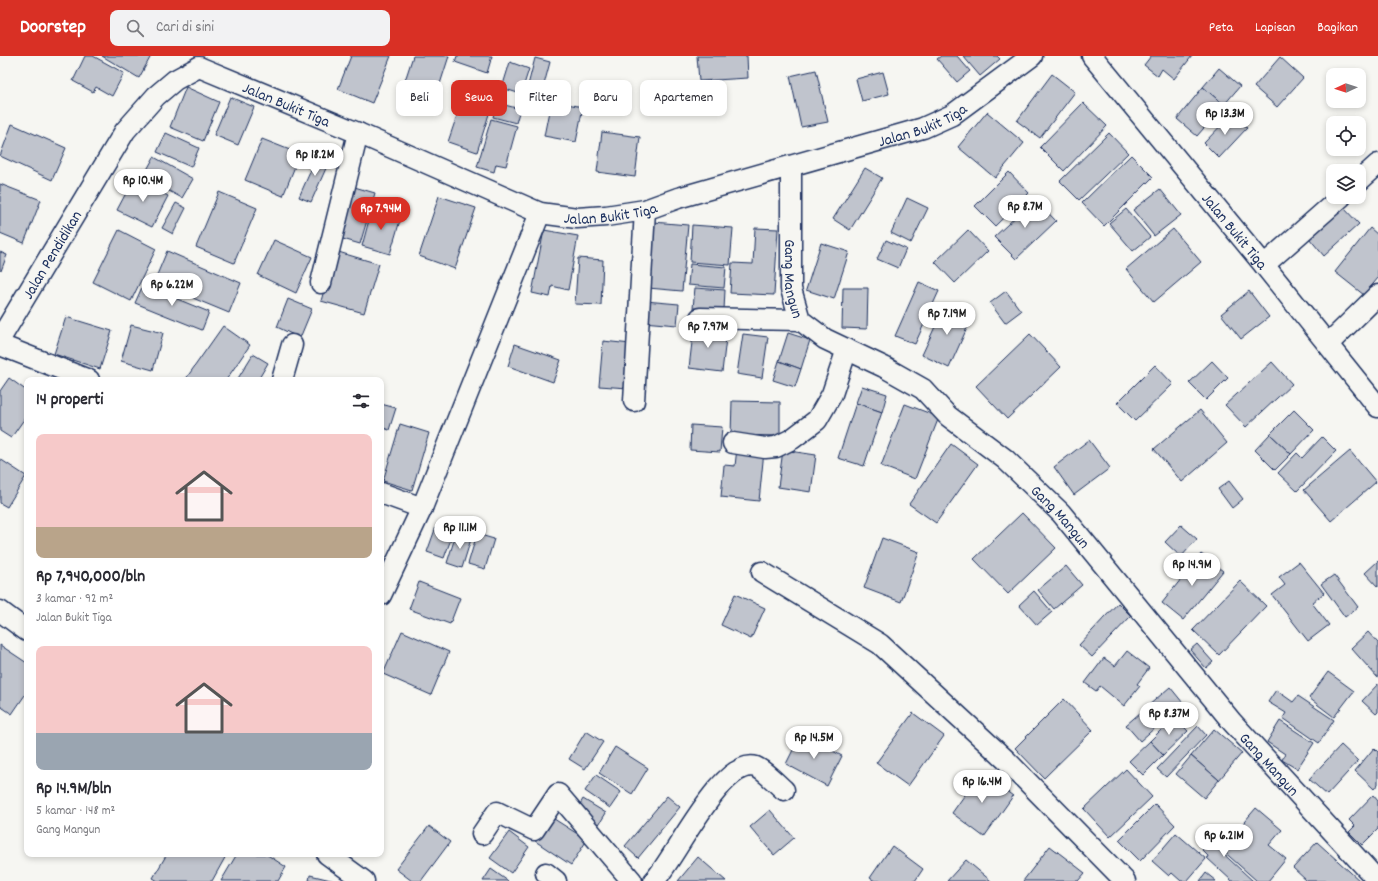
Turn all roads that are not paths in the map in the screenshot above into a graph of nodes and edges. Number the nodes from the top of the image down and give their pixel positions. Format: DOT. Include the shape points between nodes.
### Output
graph roads {
  1 [pos="1032,56"];
  2 [pos="1092,56"];
  3 [pos="201,61"];
  4 [pos="358,134"];
  5 [pos="1378,164"];
  6 [pos="791,167"];
  7 [pos="1366,175"];
  8 [pos="1333,204"];
  9 [pos="645,210"];
  10 [pos="540,214"];
  11 [pos="1264,265"];
  12 [pos="321,283"];
  13 [pos="1378,295"];
  14 [pos="700,318"];
  15 [pos="800,320"];
  16 [pos="1335,337"];
  17 [pos="0,339"];
  18 [pos="292,345"];
  19 [pos="0,346"];
  20 [pos="847,349"];
  21 [pos="81,377"];
  22 [pos="283,377"];
  23 [pos="634,401"];
  24 [pos="1378,407"];
  25 [pos="733,443"];
  26 [pos="384,494"];
  27 [pos="422,508"];
  28 [pos="762,572"];
  29 [pos="384,589"];
  30 [pos="0,611"];
  31 [pos="24,629"];
  32 [pos="784,790"];
  33 [pos="482,834"];
  34 [pos="332,857"];
  35 [pos="620,876"];
  36 [pos="364,881"];
  37 [pos="654,881"];
  38 [pos="1124,881"];
  39 [pos="1378,881"];
  1 -- 6 [label="street, Jalan Bukit Tiga" via="952,115 923,128"];
  2 -- 11 [label="street, Jalan Bukit Tiga"];
  3 -- 4 [label="street, Jalan Bukit Tiga"];
  3 -- 17 [label="street, Jalan Pendidikan" via="156,96 124,131"];
  4 -- 10 [label="street, Jalan Bukit Tiga"];
  4 -- 12 [label="street"];
  5 -- 7 [label="street"];
  6 -- 9 [label="street, Jalan Bukit Tiga" via="678,198"];
  6 -- 15 [label="street, Gang Mangun" via="791,289"];
  8 -- 11 [label="street"];
  9 -- 10 [label="street, Jalan Bukit Tiga" via="577,218"];
  9 -- 23 [label="street"];
  10 -- 27 [label="street"];
  11 -- 16 [label="street, Jalan Bukit Tiga"];
  13 -- 16 [label="street"];
  14 -- 15 [label="street"];
  15 -- 20 [label="street, Gang Mangun" via="825,339"];
  16 -- 24 [label="street, Jalan Bukit Tiga"];
  18 -- 22 [label="street"];
  19 -- 21 [label="street"];
  20 -- 25 [label="street" via="832,394 816,420 792,439 776,447 765,448"];
  20 -- 39 [label="street, Gang Mangun" via="923,389 948,416 1004,460 1061,512 1232,722"];
  26 -- 27 [label="street"];
  27 -- 29 [label="street"];
  28 -- 38 [label="street" via="880,644 1006,760"];
  30 -- 31 [label="street"];
  32 -- 37 [label="street" via="756,767 744,766 733,772 711,796"];
  33 -- 35 [label="street" via="497,812 534,830 558,794"];
  34 -- 36 [label="street"];
}
